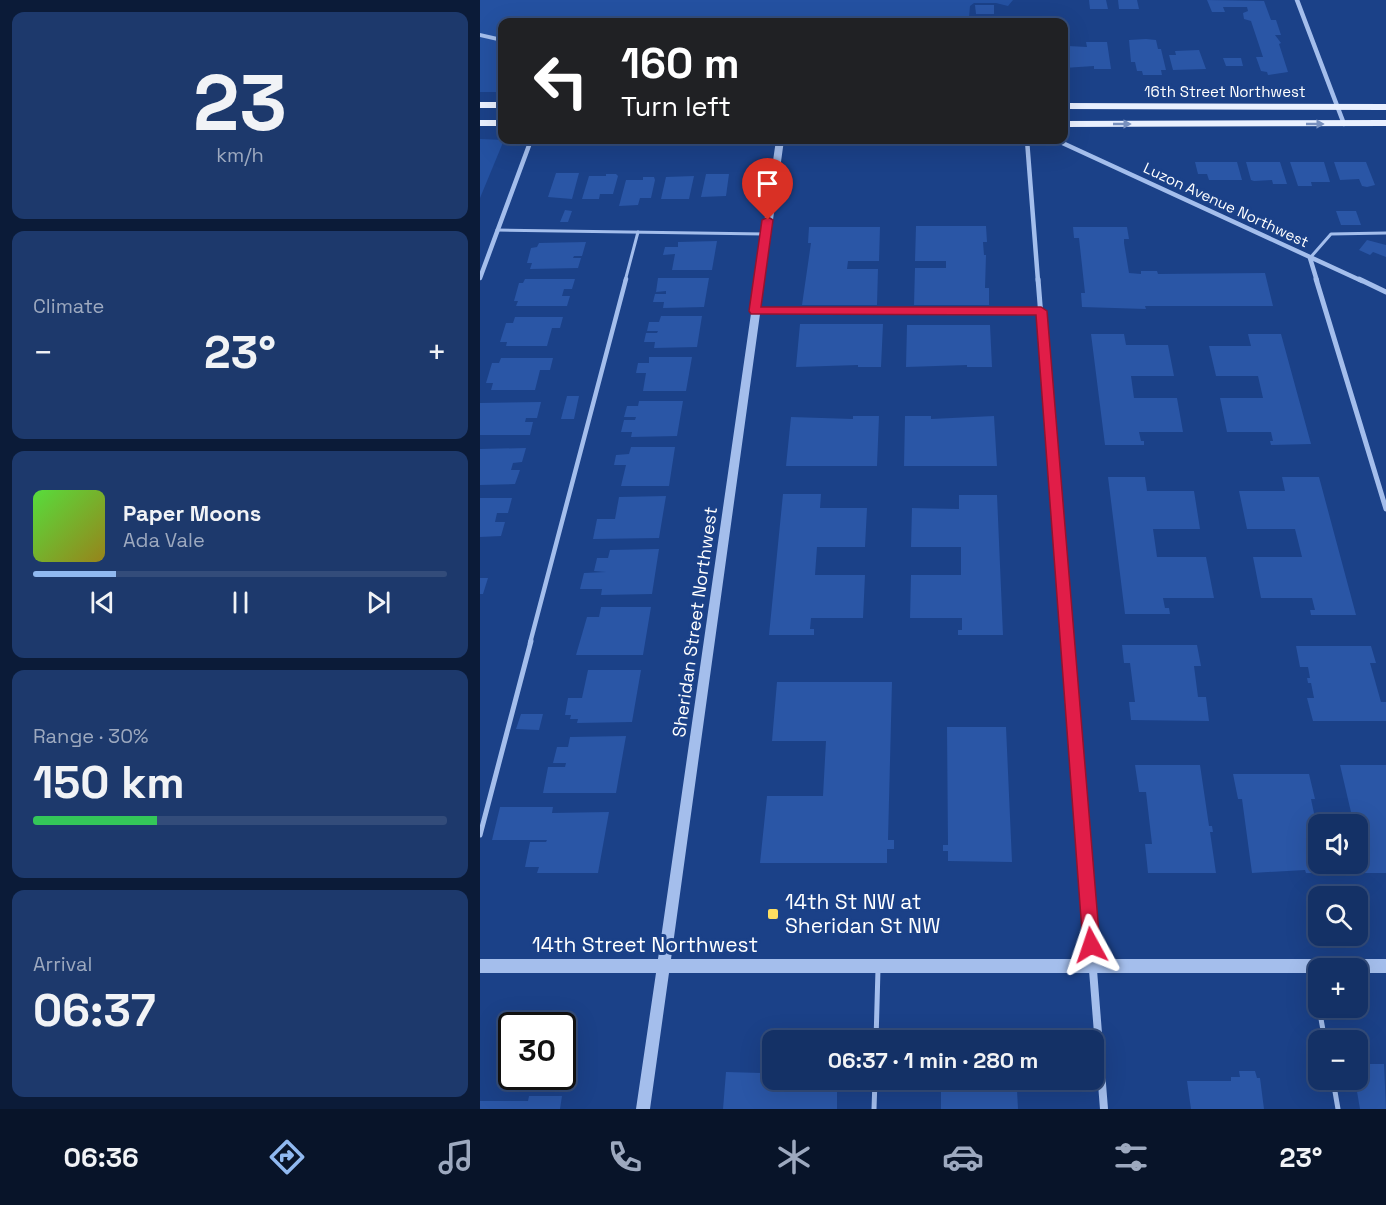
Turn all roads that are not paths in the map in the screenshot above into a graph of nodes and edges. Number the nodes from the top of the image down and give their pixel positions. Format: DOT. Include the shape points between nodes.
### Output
graph roads {
  1 [pos="1297,0"];
  2 [pos="480,35"];
  3 [pos="498,38"];
  4 [pos="480,105"];
  5 [pos="498,105"];
  6 [pos="1068,106"];
  7 [pos="1337,107"];
  8 [pos="1386,107"];
  9 [pos="480,123"];
  10 [pos="498,123"];
  11 [pos="1068,123"];
  12 [pos="1344,123"];
  13 [pos="1386,123"];
  14 [pos="529,144"];
  15 [pos="779,144"];
  16 [pos="1028,144"];
  17 [pos="1065,144"];
  18 [pos="497,230"];
  19 [pos="638,232"];
  20 [pos="1386,233"];
  21 [pos="766,234"];
  22 [pos="1310,258"];
  23 [pos="480,278"];
  24 [pos="1386,292"];
  25 [pos="755,311"];
  26 [pos="1041,311"];
  27 [pos="1386,509"];
  28 [pos="480,836"];
  29 [pos="480,966"];
  30 [pos="663,966"];
  31 [pos="878,966"];
  32 [pos="1093,966"];
  33 [pos="1308,966"];
  34 [pos="1368,966"];
  35 [pos="1386,966"];
  36 [pos="876,1030"];
  37 [pos="874,1090"];
  38 [pos="1335,1090"];
  39 [pos="643,1109"];
  40 [pos="874,1109"];
  41 [pos="1104,1109"];
  42 [pos="1338,1109"];
  1 -- 7 [label="street"];
  2 -- 3 [label="street"];
  4 -- 5 [label="main road"];
  6 -- 7 [label="main road, 16th Street Northwest"];
  7 -- 8 [label="main road, 16th Street Northwest"];
  7 -- 12 [label="street"];
  9 -- 10 [label="main road"];
  11 -- 12 [label="main road, 16th Street Northwest, one-way"];
  12 -- 13 [label="main road, 16th Street Northwest"];
  14 -- 18 [label="street"];
  15 -- 21 [label="street, Sheridan Street Northwest"];
  16 -- 26 [label="street"];
  17 -- 22 [label="street, Luzon Avenue Northwest"];
  18 -- 19 [label="lane"];
  18 -- 23 [label="street"];
  19 -- 21 [label="lane"];
  19 -- 28 [label="lane"];
  20 -- 22 [label="lane" via="1331,234"];
  21 -- 25 [label="street, Sheridan Street Northwest"];
  22 -- 24 [label="street, Luzon Avenue Northwest"];
  22 -- 27 [label="street"];
  25 -- 26 [label="lane"];
  25 -- 30 [label="street, Sheridan Street Northwest"];
  26 -- 32 [label="street"];
  29 -- 30 [label="street, 14th Street Northwest"];
  30 -- 31 [label="street, 14th Street Northwest"];
  30 -- 39 [label="street, Sheridan Street Northwest"];
  31 -- 32 [label="street, 14th Street Northwest"];
  31 -- 36 [label="lane"];
  32 -- 33 [label="street, 14th Street Northwest"];
  32 -- 41 [label="street"];
  34 -- 35 [label="street, 14th Street Northwest"];
  37 -- 40 [label="lane"];
  38 -- 42 [label="lane"];
}
